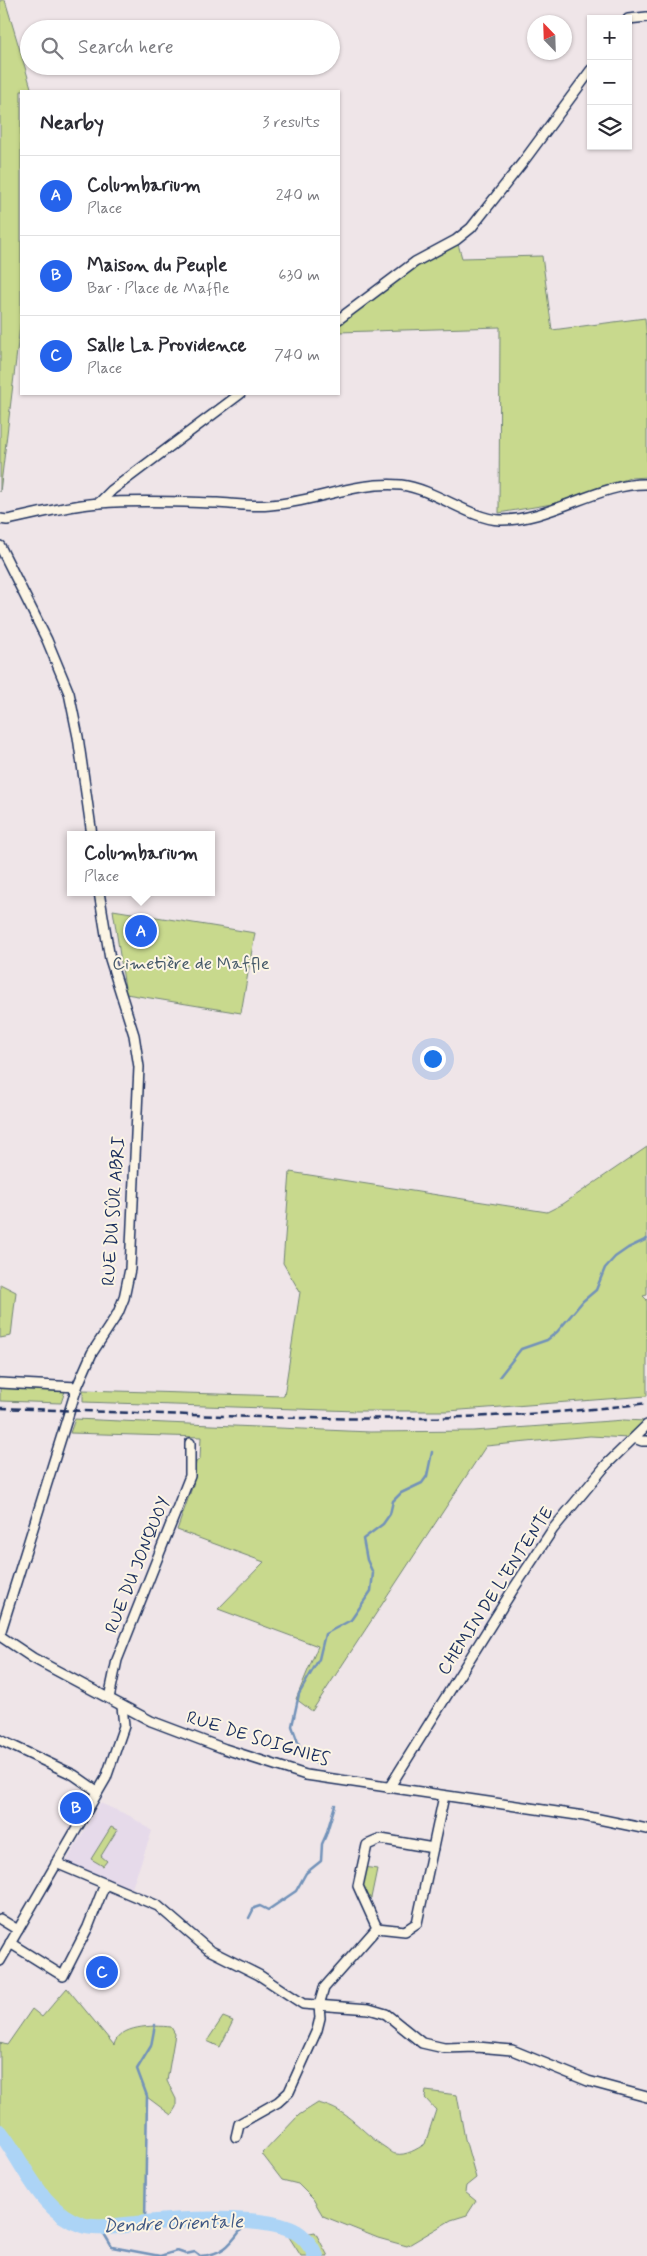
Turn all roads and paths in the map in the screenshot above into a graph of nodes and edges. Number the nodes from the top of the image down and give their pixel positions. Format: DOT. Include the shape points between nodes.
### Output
graph roads {
  1 [pos="647,17"];
  2 [pos="632,19"];
  3 [pos="587,75"];
  4 [pos="340,318"];
  5 [pos="239,395"];
  6 [pos="647,484"];
  7 [pos="100,503"];
  8 [pos="0,519"];
  9 [pos="0,546"];
  10 [pos="91,831"];
  11 [pos="100,896"];
  12 [pos="0,1383"];
  13 [pos="77,1387"];
  14 [pos="647,1425"];
  15 [pos="634,1438"];
  16 [pos="647,1441"];
  17 [pos="190,1443"];
  18 [pos="0,1635"];
  19 [pos="109,1698"];
  20 [pos="122,1706"];
  21 [pos="136,1714"];
  22 [pos="124,1726"];
  23 [pos="0,1740"];
  24 [pos="389,1788"];
  25 [pos="97,1791"];
  26 [pos="444,1796"];
  27 [pos="647,1830"];
  28 [pos="434,1848"];
  29 [pos="56,1863"];
  30 [pos="105,1884"];
  31 [pos="0,1919"];
  32 [pos="377,1928"];
  33 [pos="18,1930"];
  34 [pos="10,1943"];
  35 [pos="0,1961"];
  36 [pos="319,2005"];
  37 [pos="647,2097"];
  38 [pos="236,2137"];
  1 -- 2 [label="street"];
  3 -- 4 [label="street" via="471,228 407,267"];
  5 -- 7 [label="street" via="112,490"];
  6 -- 7 [label="street" via="618,488 544,512 500,520 485,517 425,490 388,485 355,487 269,506 199,502"];
  7 -- 8 [label="street"];
  9 -- 10 [label="street" via="47,640 68,693"];
  11 -- 13 [label="street, RUE DU SÛR ABRI" via="110,959 131,1023 139,1067 131,1252 118,1313 92,1352"];
  12 -- 13 [label="street"];
  13 -- 18 [label="street, RUE DU SÛR ABRI"];
  14 -- 15 [label="street, CHEMIN DE L'ENTENTE"];
  15 -- 16 [label="street"];
  15 -- 24 [label="street, CHEMIN DE L'ENTENTE" via="607,1464 553,1530"];
  17 -- 19 [label="street, RUE DU JONQUOY" via="190,1476 117,1660"];
  18 -- 19 [label="street, RUE DE SOIGNIES" via="33,1658"];
  19 -- 20 [label="street, RUE DE SOIGNIES"];
  20 -- 21 [label="street, RUE DE SOIGNIES"];
  20 -- 22 [label="street"];
  21 -- 22 [label="street"];
  21 -- 24 [label="street, RUE DE SOIGNIES" via="225,1749 306,1775"];
  22 -- 25 [label="street" via="111,1765"];
  23 -- 25 [label="street" via="74,1775"];
  24 -- 26 [label="street, RUE DE SOIGNIES"];
  25 -- 29 [label="street"];
  26 -- 27 [label="street, RUE DE SOIGNIES" via="584,1816"];
  26 -- 28 [label="street"];
  28 -- 32 [label="street" via="417,1923 407,1930"];
  28 -- 32 [label="street" via="381,1839 367,1845 358,1886"];
  29 -- 30 [label="street"];
  29 -- 33 [label="street"];
  30 -- 34 [label="street" via="64,1976"];
  30 -- 36 [label="street" via="158,1906 208,1950 259,1975 303,2004"];
  31 -- 33 [label="street"];
  32 -- 36 [label="street" via="324,1988"];
  33 -- 34 [label="street"];
  34 -- 35 [label="street"];
  36 -- 37 [label="street" via="369,2009 386,2014 422,2043 444,2048 512,2050 588,2081"];
  36 -- 38 [label="street" via="317,2030 289,2092 239,2124"];
}
